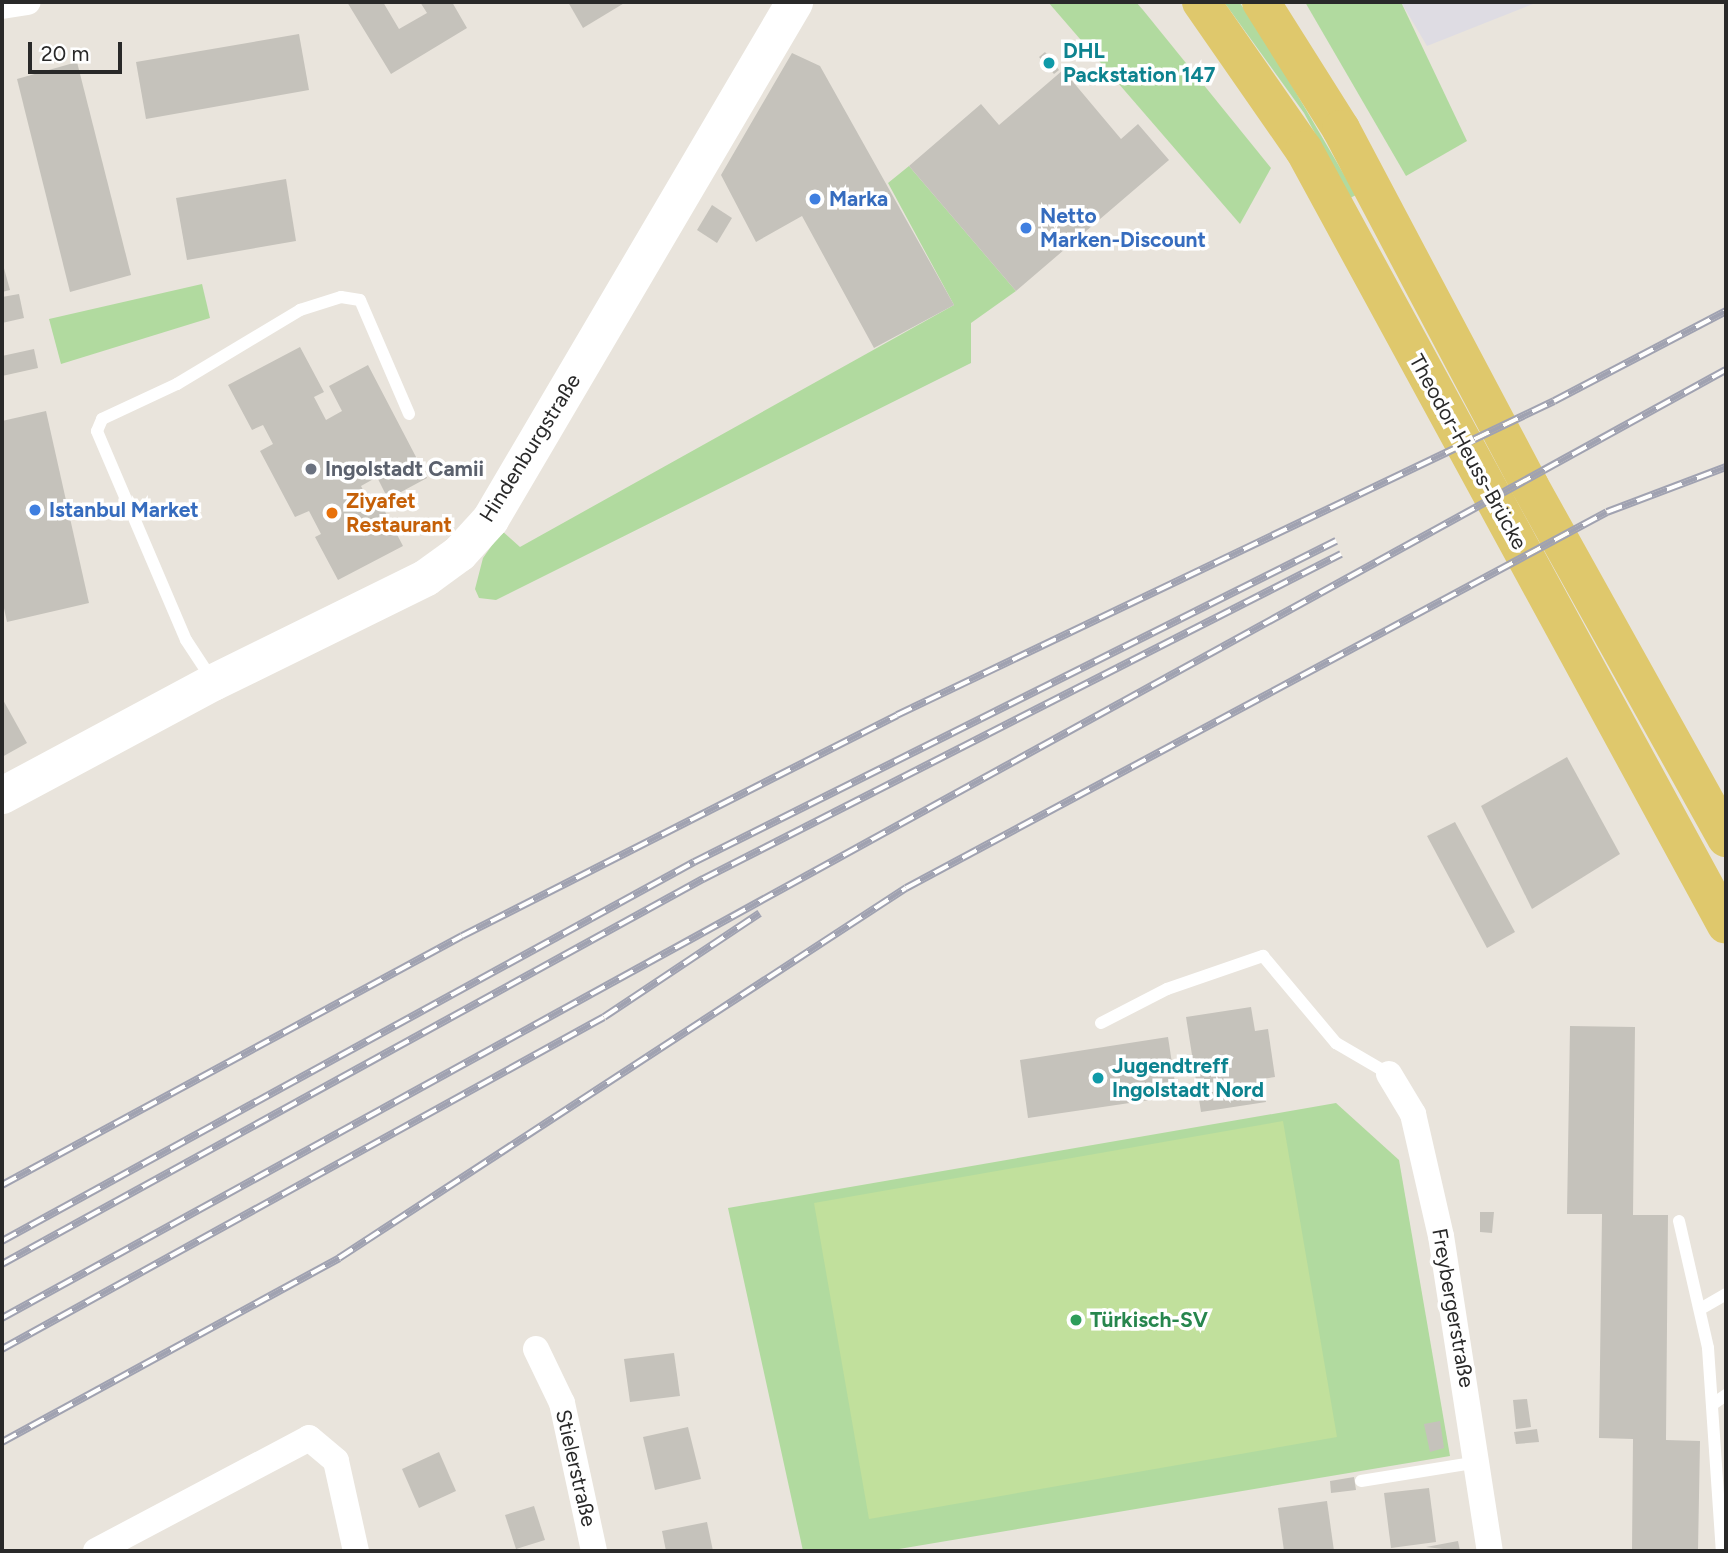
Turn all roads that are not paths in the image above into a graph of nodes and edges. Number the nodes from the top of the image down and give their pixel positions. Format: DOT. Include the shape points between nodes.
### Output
graph roads {
  1 [pos="28,2"];
  2 [pos="794,2"];
  3 [pos="1201,2"];
  4 [pos="1261,2"];
  5 [pos="2,6"];
  6 [pos="409,414"];
  7 [pos="214,681"];
  8 [pos="2,795"];
  9 [pos="1726,838"];
  10 [pos="1723,919"];
  11 [pos="1101,1023"];
  12 [pos="1389,1074"];
  13 [pos="1679,1222"];
  14 [pos="1726,1294"];
  15 [pos="1702,1308"];
  16 [pos="536,1349"];
  17 [pos="1726,1395"];
  18 [pos="1713,1404"];
  19 [pos="1479,1462"];
  20 [pos="1361,1480"];
  21 [pos="1722,1486"];
  22 [pos="96,1551"];
  23 [pos="356,1551"];
  24 [pos="594,1551"];
  25 [pos="1490,1551"];
  26 [pos="1722,1551"];
  1 -- 5 [label="street"];
  2 -- 7 [label="street, Hindenburgstraße" via="490,519 459,553 426,577"];
  3 -- 10 [label="main road, Theodor-Heuss-Brücke" via="1304,150"];
  4 -- 9 [label="main road, Theodor-Heuss-Brücke" via="1341,129 1530,486"];
  6 -- 7 [label="lane" via="360,300 341,297 300,310 177,384 102,419 97,430 186,640"];
  7 -- 8 [label="street, Hindenburgstraße"];
  11 -- 12 [label="lane" via="1167,989 1263,956 1336,1043"];
  12 -- 19 [label="street, Freybergerstraße" via="1413,1114 1441,1236"];
  13 -- 15 [label="lane"];
  14 -- 15 [label="lane"];
  15 -- 18 [label="lane"];
  16 -- 24 [label="street, Stielerstraße" via="562,1403"];
  17 -- 18 [label="lane"];
  18 -- 21 [label="lane"];
  19 -- 20 [label="lane"];
  19 -- 25 [label="street, Freybergerstraße"];
  21 -- 26 [label="lane"];
  22 -- 23 [label="street" via="310,1438 336,1461"];
}
